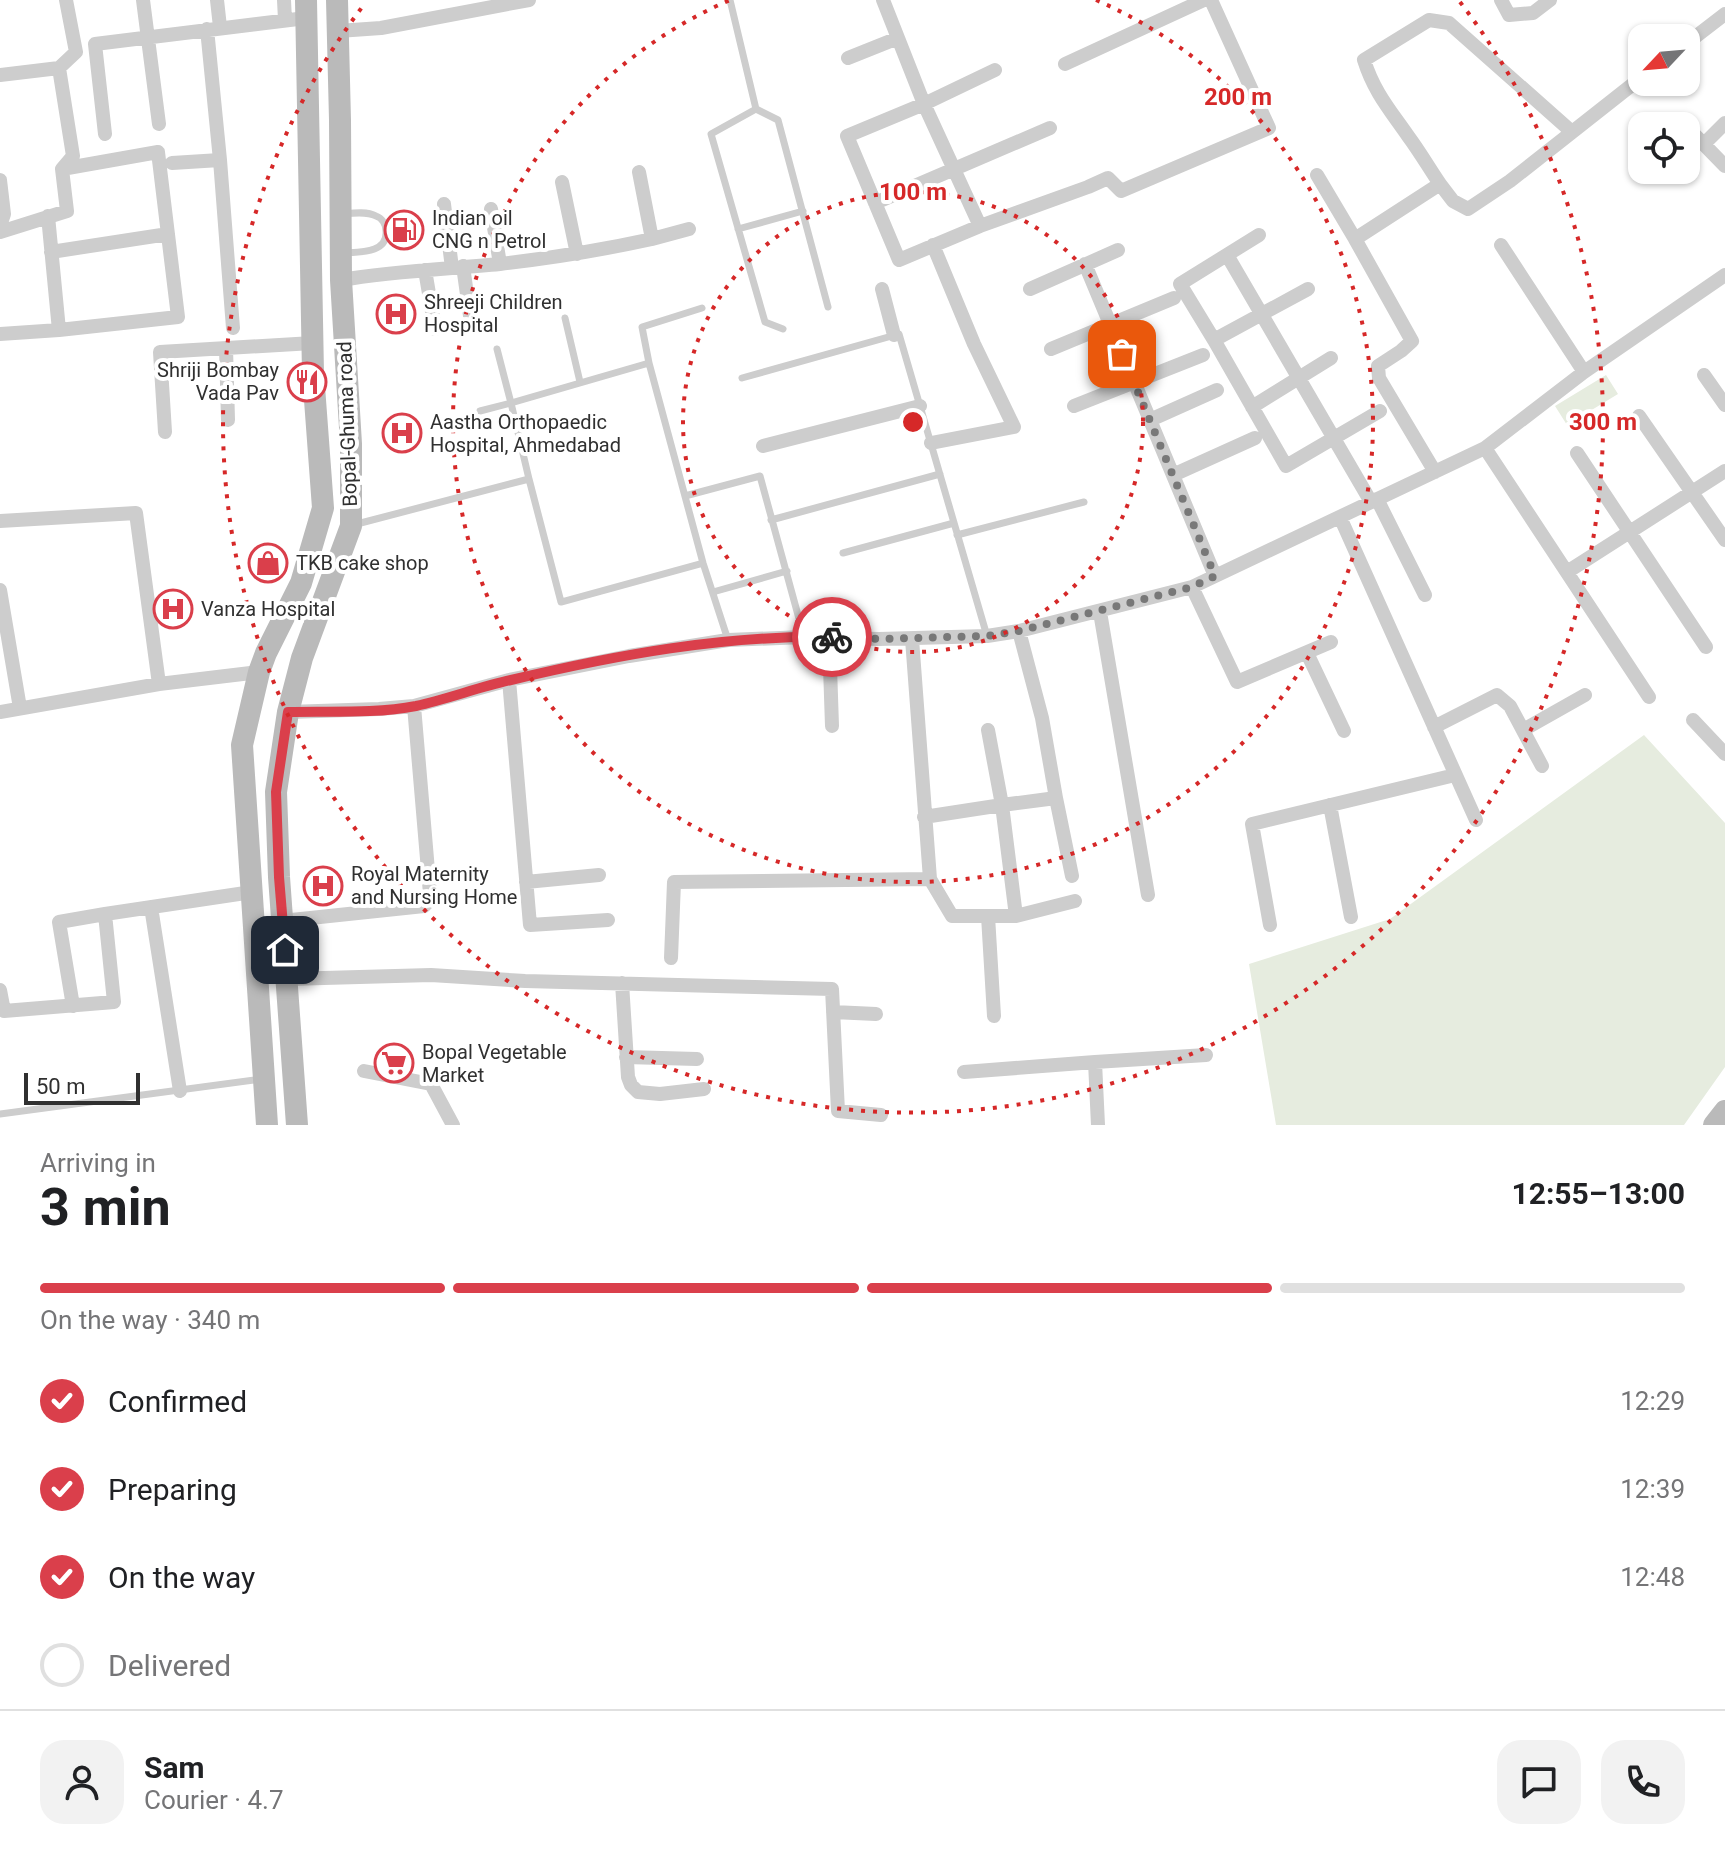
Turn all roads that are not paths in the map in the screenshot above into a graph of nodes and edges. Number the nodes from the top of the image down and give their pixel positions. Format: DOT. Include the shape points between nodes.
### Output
graph roads {
  1 [pos="66,0"];
  2 [pos="143,0"];
  3 [pos="217,0"];
  4 [pos="284,0"];
  5 [pos="337,0"];
  6 [pos="529,0"];
  7 [pos="730,0"];
  8 [pos="883,0"];
  9 [pos="1204,0"];
  10 [pos="1211,0"];
  11 [pos="1501,0"];
  12 [pos="1550,0"];
  13 [pos="299,13"];
  14 [pos="1725,14"];
  15 [pos="214,28"];
  16 [pos="338,31"];
  17 [pos="1700,33"];
  18 [pos="148,36"];
  19 [pos="898,38"];
  20 [pos="848,58"];
  21 [pos="1065,64"];
  22 [pos="59,68"];
  23 [pos="995,70"];
  24 [pos="0,75"];
  25 [pos="1628,88"];
  26 [pos="924,104"];
  27 [pos="756,109"];
  28 [pos="1725,123"];
  29 [pos="159,124"];
  30 [pos="1050,128"];
  31 [pos="1572,132"];
  32 [pos="105,134"];
  33 [pos="1700,140"];
  34 [pos="1704,144"];
  35 [pos="220,160"];
  36 [pos="172,163"];
  37 [pos="1725,166"];
  38 [pos="62,169"];
  39 [pos="954,170"];
  40 [pos="639,172"];
  41 [pos="1317,175"];
  42 [pos="0,180"];
  43 [pos="562,182"];
  44 [pos="1440,184"];
  45 [pos="875,203"];
  46 [pos="444,204"];
  47 [pos="491,209"];
  48 [pos="803,211"];
  49 [pos="340,214"];
  50 [pos="48,216"];
  51 [pos="0,226"];
  52 [pos="980,226"];
  53 [pos="689,229"];
  54 [pos="738,229"];
  55 [pos="0,232"];
  56 [pos="168,234"];
  57 [pos="1259,235"];
  58 [pos="652,239"];
  59 [pos="1355,239"];
  60 [pos="933,245"];
  61 [pos="1501,245"];
  62 [pos="1118,250"];
  63 [pos="51,252"];
  64 [pos="341,253"];
  65 [pos="577,254"];
  66 [pos="1227,255"];
  67 [pos="500,264"];
  68 [pos="1085,264"];
  69 [pos="458,267"];
  70 [pos="425,270"];
  71 [pos="1725,275"];
  72 [pos="341,280"];
  73 [pos="882,289"];
  74 [pos="1030,289"];
  75 [pos="1308,289"];
  76 [pos="1174,298"];
  77 [pos="828,307"];
  78 [pos="702,308"];
  79 [pos="1262,315"];
  80 [pos="565,318"];
  81 [pos="471,323"];
  82 [pos="1110,325"];
  83 [pos="233,328"];
  84 [pos="435,329"];
  85 [pos="783,329"];
  86 [pos="59,330"];
  87 [pos="0,334"];
  88 [pos="894,335"];
  89 [pos="1214,340"];
  90 [pos="313,343"];
  91 [pos="226,348"];
  92 [pos="497,349"];
  93 [pos="1051,349"];
  94 [pos="1203,355"];
  95 [pos="1331,358"];
  96 [pos="649,363"];
  97 [pos="1584,372"];
  98 [pos="1704,375"];
  99 [pos="742,378"];
  100 [pos="1299,378"];
  101 [pos="580,382"];
  102 [pos="1134,382"];
  103 [pos="1217,390"];
  104 [pos="511,403"];
  105 [pos="1725,405"];
  106 [pos="920,406"];
  107 [pos="1074,406"];
  108 [pos="1252,407"];
  109 [pos="480,411"];
  110 [pos="1380,411"];
  111 [pos="1639,416"];
  112 [pos="228,420"];
  113 [pos="1150,420"];
  114 [pos="165,432"];
  115 [pos="1333,437"];
  116 [pos="1255,438"];
  117 [pos="931,443"];
  118 [pos="763,446"];
  119 [pos="1485,448"];
  120 [pos="1577,453"];
  121 [pos="1725,471"];
  122 [pos="1435,472"];
  123 [pos="940,474"];
  124 [pos="1173,475"];
  125 [pos="529,479"];
  126 [pos="1692,492"];
  127 [pos="685,496"];
  128 [pos="1374,501"];
  129 [pos="1084,502"];
  130 [pos="1340,517"];
  131 [pos="771,520"];
  132 [pos="0,521"];
  133 [pos="954,523"];
  134 [pos="351,526"];
  135 [pos="1630,532"];
  136 [pos="957,535"];
  137 [pos="1725,540"];
  138 [pos="843,553"];
  139 [pos="703,563"];
  140 [pos="787,571"];
  141 [pos="1567,572"];
  142 [pos="1215,576"];
  143 [pos="1192,587"];
  144 [pos="0,590"];
  145 [pos="713,592"];
  146 [pos="1425,595"];
  147 [pos="1100,612"];
  148 [pos="1019,631"];
  149 [pos="987,636"];
  150 [pos="804,637"];
  151 [pos="829,637"];
  152 [pos="912,639"];
  153 [pos="728,640"];
  154 [pos="1331,642"];
  155 [pos="1706,647"];
  156 [pos="1307,653"];
  157 [pos="259,672"];
  158 [pos="509,680"];
  159 [pos="159,684"];
  160 [pos="1585,695"];
  161 [pos="1649,697"];
  162 [pos="253,701"];
  163 [pos="414,706"];
  164 [pos="20,708"];
  165 [pos="0,712"];
  166 [pos="288,712"];
  167 [pos="1693,720"];
  168 [pos="832,726"];
  169 [pos="1434,727"];
  170 [pos="988,730"];
  171 [pos="1523,730"];
  172 [pos="1344,731"];
  173 [pos="1725,754"];
  174 [pos="1542,766"];
  175 [pos="1455,775"];
  176 [pos="1056,798"];
  177 [pos="1002,805"];
  178 [pos="1330,805"];
  179 [pos="924,817"];
  180 [pos="1476,820"];
  181 [pos="599,875"];
  182 [pos="1072,876"];
  183 [pos="930,879"];
  184 [pos="526,882"];
  185 [pos="252,892"];
  186 [pos="1148,895"];
  187 [pos="1075,901"];
  188 [pos="151,907"];
  189 [pos="105,914"];
  190 [pos="988,916"];
  191 [pos="1016,916"];
  192 [pos="1351,917"];
  193 [pos="608,920"];
  194 [pos="282,921"];
  195 [pos="1270,925"];
  196 [pos="671,958"];
  197 [pos="288,979"];
  198 [pos="622,983"];
  199 [pos="0,990"];
  200 [pos="73,1006"];
  201 [pos="833,1012"];
  202 [pos="876,1014"];
  203 [pos="994,1016"];
  204 [pos="1206,1055"];
  205 [pos="626,1057"];
  206 [pos="697,1059"];
  207 [pos="1095,1062"];
  208 [pos="364,1071"];
  209 [pos="964,1072"];
  210 [pos="264,1078"];
  211 [pos="704,1089"];
  212 [pos="180,1091"];
  213 [pos="1725,1111"];
  214 [pos="0,1114"];
  215 [pos="881,1115"];
  216 [pos="267,1125"];
  217 [pos="297,1125"];
  218 [pos="453,1125"];
  219 [pos="1098,1125"];
  220 [pos="1714,1125"];
  1 -- 22 [label="street" via="76,52"];
  2 -- 18 [label="street"];
  3 -- 15 [label="street"];
  4 -- 13 [label="street"];
  5 -- 16 [label="street, Bopal-Ghuma road"];
  6 -- 16 [label="street"];
  7 -- 27 [label="lane"];
  8 -- 19 [label="street"];
  9 -- 21 [label="street"];
  10 -- 52 [label="street" via="1269,128 1121,191 1108,178"];
  11 -- 12 [label="street" via="1509,15 1533,13"];
  13 -- 15 [label="street"];
  13 -- 90 [label="street"];
  14 -- 17 [label="street"];
  15 -- 18 [label="street"];
  15 -- 35 [label="street"];
  16 -- 49 [label="street, Bopal-Ghuma road"];
  18 -- 29 [label="street"];
  18 -- 32 [label="street" via="95,44"];
  19 -- 20 [label="street"];
  19 -- 26 [label="street"];
  22 -- 24 [label="street"];
  22 -- 38 [label="street" via="73,156"];
  23 -- 26 [label="street"];
  25 -- 31 [label="street"];
  26 -- 39 [label="street"];
  26 -- 45 [label="street" via="847,136"];
  27 -- 48 [label="lane" via="778,120"];
  27 -- 54 [label="lane" via="711,134"];
  28 -- 34 [label="street"];
  30 -- 39 [label="street"];
  31 -- 44 [label="street" via="1468,209 1453,201"];
  31 -- 44 [label="street" via="1449,23 1429,20 1364,60 1380,98"];
  33 -- 34 [label="street"];
  34 -- 37 [label="street"];
  35 -- 36 [label="street"];
  35 -- 83 [label="street"];
  38 -- 50 [label="street" via="67,211"];
  38 -- 56 [label="street" via="158,152"];
  39 -- 45 [label="street"];
  39 -- 52 [label="street"];
  40 -- 58 [label="street"];
  41 -- 59 [label="street"];
  42 -- 51 [label="street"];
  43 -- 65 [label="street"];
  44 -- 59 [label="street"];
  45 -- 60 [label="street" via="899,260"];
  46 -- 69 [label="street"];
  47 -- 67 [label="street"];
  48 -- 54 [label="lane"];
  48 -- 77 [label="lane"];
  49 -- 64 [label="street, Bopal-Ghuma road"];
  49 -- 64 [label="lane" via="380,217 387,235 369,252"];
  50 -- 55 [label="street"];
  50 -- 63 [label="street"];
  52 -- 60 [label="street"];
  53 -- 58 [label="street"];
  54 -- 85 [label="lane" via="765,322"];
  56 -- 63 [label="street"];
  56 -- 86 [label="street" via="178,317"];
  57 -- 66 [label="street"];
  58 -- 65 [label="street"];
  59 -- 122 [label="street" via="1412,341 1378,366 1379,378"];
  60 -- 117 [label="street" via="1014,427"];
  61 -- 97 [label="street"];
  62 -- 68 [label="street"];
  63 -- 86 [label="street"];
  64 -- 72 [label="street, Bopal-Ghuma road"];
  65 -- 67 [label="street"];
  66 -- 79 [label="street"];
  66 -- 89 [label="street" via="1180,284"];
  67 -- 69 [label="street"];
  68 -- 74 [label="street"];
  68 -- 82 [label="street"];
  69 -- 70 [label="street"];
  69 -- 81 [label="street"];
  70 -- 72 [label="street"];
  70 -- 84 [label="street"];
  71 -- 97 [label="street"];
  72 -- 134 [label="street, Bopal-Ghuma road"];
  73 -- 88 [label="street"];
  75 -- 79 [label="street"];
  76 -- 82 [label="street"];
  78 -- 96 [label="lane" via="642,327"];
  79 -- 89 [label="street"];
  79 -- 100 [label="street"];
  80 -- 101 [label="lane"];
  82 -- 93 [label="street"];
  82 -- 102 [label="street"];
  86 -- 87 [label="street"];
  88 -- 99 [label="lane"];
  88 -- 106 [label="lane" via="899,334"];
  89 -- 108 [label="street"];
  90 -- 91 [label="street"];
  90 -- 157 [label="street" via="323,508 301,583"];
  91 -- 112 [label="street"];
  91 -- 114 [label="street" via="160,352"];
  92 -- 104 [label="lane"];
  94 -- 102 [label="street"];
  95 -- 100 [label="street"];
  96 -- 101 [label="lane"];
  96 -- 127 [label="lane"];
  97 -- 119 [label="street"];
  98 -- 105 [label="street"];
  100 -- 108 [label="street"];
  100 -- 115 [label="street"];
  101 -- 104 [label="lane"];
  102 -- 107 [label="street"];
  102 -- 113 [label="street"];
  103 -- 113 [label="street"];
  104 -- 109 [label="lane"];
  104 -- 125 [label="lane"];
  106 -- 117 [label="lane"];
  106 -- 118 [label="street"];
  108 -- 115 [label="street" via="1286,466"];
  110 -- 115 [label="street"];
  111 -- 126 [label="street"];
  113 -- 124 [label="street"];
  115 -- 128 [label="street"];
  116 -- 124 [label="street"];
  117 -- 123 [label="lane"];
  119 -- 122 [label="street"];
  119 -- 141 [label="street"];
  120 -- 135 [label="street"];
  121 -- 126 [label="street"];
  122 -- 128 [label="street"];
  123 -- 131 [label="lane"];
  123 -- 133 [label="lane"];
  124 -- 142 [label="street"];
  125 -- 134 [label="lane"];
  125 -- 139 [label="lane" via="561,602"];
  126 -- 135 [label="street"];
  126 -- 137 [label="street"];
  127 -- 131 [label="lane" via="760,476"];
  127 -- 139 [label="lane"];
  128 -- 130 [label="street"];
  128 -- 146 [label="street"];
  129 -- 136 [label="lane"];
  130 -- 142 [label="street"];
  130 -- 169 [label="street"];
  131 -- 140 [label="lane"];
  132 -- 159 [label="street" via="136,513"];
  133 -- 136 [label="lane"];
  133 -- 138 [label="lane"];
  134 -- 166 [label="street, Bopal-Ghuma road" via="302,658"];
  135 -- 141 [label="street"];
  135 -- 155 [label="street"];
  136 -- 149 [label="lane"];
  139 -- 145 [label="lane"];
  140 -- 145 [label="lane"];
  140 -- 150 [label="lane"];
  141 -- 161 [label="street"];
  142 -- 143 [label="street"];
  143 -- 147 [label="street"];
  143 -- 156 [label="street" via="1237,682"];
  144 -- 164 [label="street"];
  145 -- 153 [label="lane"];
  147 -- 148 [label="street"];
  147 -- 186 [label="street"];
  148 -- 149 [label="street"];
  148 -- 176 [label="street"];
  149 -- 152 [label="street"];
  150 -- 151 [label="street"];
  150 -- 153 [label="street"];
  151 -- 152 [label="street"];
  151 -- 168 [label="street"];
  152 -- 179 [label="street"];
  153 -- 158 [label="street"];
  154 -- 156 [label="street"];
  156 -- 172 [label="street"];
  157 -- 159 [label="street"];
  157 -- 162 [label="street"];
  158 -- 163 [label="street"];
  158 -- 184 [label="street"];
  159 -- 164 [label="street"];
  160 -- 171 [label="street"];
  162 -- 166 [label="street"];
  162 -- 185 [label="street" via="242,745"];
  163 -- 166 [label="street"];
  163 -- 194 [label="street" via="429,901 424,906"];
  164 -- 165 [label="street"];
  166 -- 194 [label="street, Bopal-Ghuma road" via="276,792"];
  167 -- 173 [label="street"];
  169 -- 171 [label="street" via="1497,695"];
  169 -- 175 [label="street"];
  170 -- 177 [label="street"];
  171 -- 174 [label="street"];
  175 -- 178 [label="street"];
  175 -- 180 [label="street"];
  176 -- 177 [label="street"];
  176 -- 182 [label="street"];
  177 -- 179 [label="street"];
  177 -- 191 [label="street"];
  178 -- 192 [label="street"];
  178 -- 195 [label="street" via="1252,824"];
  179 -- 183 [label="street"];
  181 -- 184 [label="street"];
  183 -- 190 [label="street" via="952,916"];
  183 -- 196 [label="street" via="674,882"];
  184 -- 193 [label="street" via="530,925"];
  185 -- 188 [label="street"];
  185 -- 210 [label="street"];
  187 -- 191 [label="street"];
  188 -- 189 [label="street"];
  188 -- 212 [label="street"];
  189 -- 200 [label="street" via="114,1002"];
  189 -- 200 [label="street" via="59,922"];
  190 -- 191 [label="street"];
  190 -- 203 [label="street"];
  194 -- 197 [label="street, Bopal-Ghuma road"];
  197 -- 198 [label="street" via="431,975"];
  197 -- 217 [label="street, Bopal-Ghuma road"];
  198 -- 201 [label="street" via="832,989"];
  198 -- 205 [label="street"];
  199 -- 200 [label="street" via="4,1011"];
  201 -- 202 [label="street"];
  201 -- 215 [label="street" via="838,1111"];
  204 -- 207 [label="street"];
  205 -- 206 [label="street"];
  205 -- 211 [label="street" via="631,1085 638,1092"];
  207 -- 209 [label="street"];
  207 -- 219 [label="street"];
  208 -- 218 [label="street" via="431,1084"];
  210 -- 212 [label="lane"];
  210 -- 216 [label="street"];
  212 -- 214 [label="lane"];
  213 -- 220 [label="street"];
}
